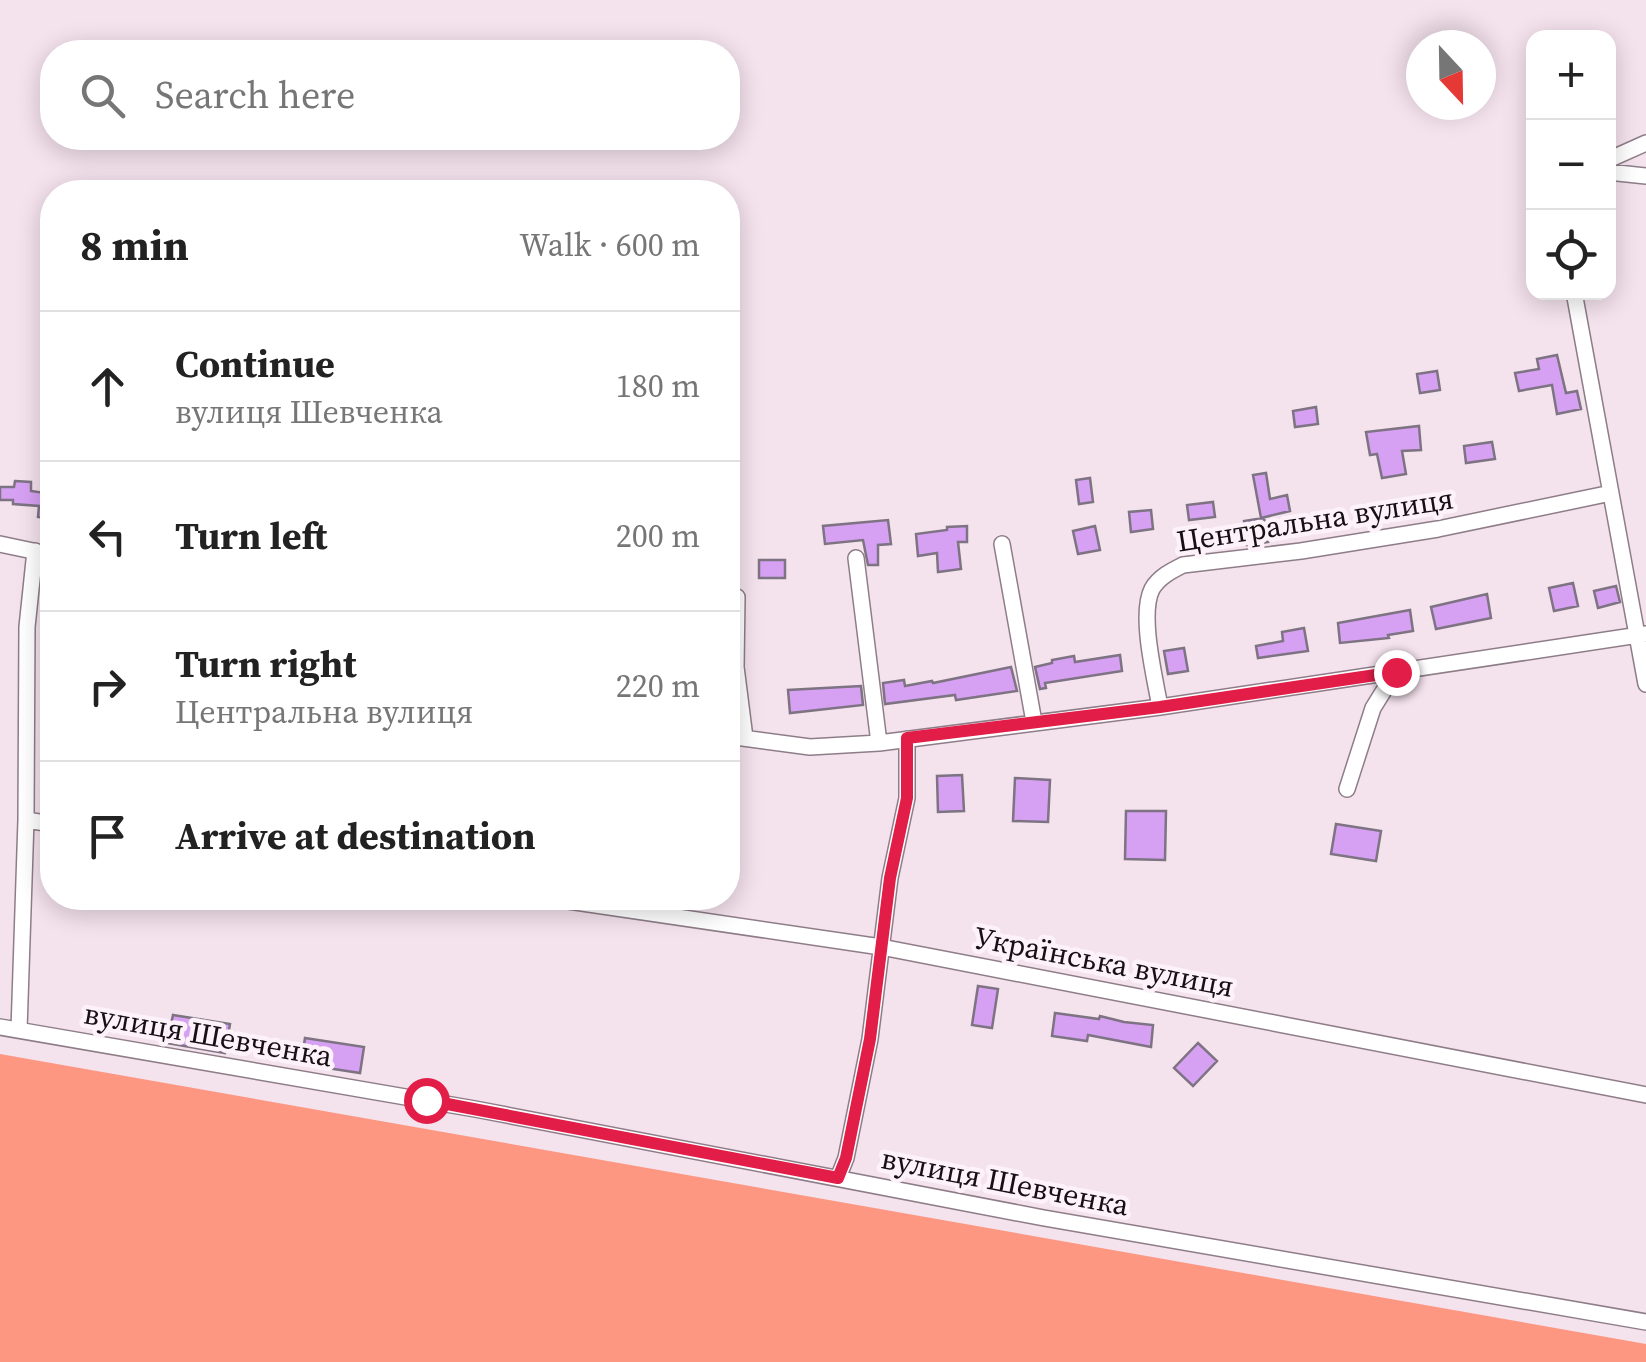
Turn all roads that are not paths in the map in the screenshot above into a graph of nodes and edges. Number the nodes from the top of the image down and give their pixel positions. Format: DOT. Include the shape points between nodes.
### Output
graph roads {
  1 [pos="1646,142"];
  2 [pos="1616,156"];
  3 [pos="1616,173"];
  4 [pos="1646,176"];
  5 [pos="1575,300"];
  6 [pos="1611,493"];
  7 [pos="0,544"];
  8 [pos="1002,544"];
  9 [pos="35,551"];
  10 [pos="40,552"];
  11 [pos="856,558"];
  12 [pos="1641,635"];
  13 [pos="1396,672"];
  14 [pos="1646,684"];
  15 [pos="740,699"];
  16 [pos="1160,707"];
  17 [pos="1034,722"];
  18 [pos="740,737"];
  19 [pos="745,738"];
  20 [pos="907,738"];
  21 [pos="879,743"];
  22 [pos="1347,790"];
  23 [pos="26,820"];
  24 [pos="40,822"];
  25 [pos="630,910"];
  26 [pos="881,947"];
  27 [pos="0,1028"];
  28 [pos="20,1030"];
  29 [pos="1646,1096"];
  30 [pos="838,1178"];
  31 [pos="1646,1322"];
  1 -- 2 [label="street"];
  3 -- 4 [label="street"];
  5 -- 6 [label="street"];
  6 -- 12 [label="street"];
  6 -- 16 [label="street, Центральна вулиця" via="1166,573 1146,606"];
  7 -- 9 [label="street"];
  8 -- 17 [label="street"];
  9 -- 10 [label="street"];
  9 -- 23 [label="street" via="27,627"];
  11 -- 21 [label="street"];
  12 -- 13 [label="street"];
  12 -- 14 [label="street"];
  13 -- 16 [label="street"];
  13 -- 22 [label="street" via="1373,708"];
  15 -- 19 [label="street"];
  16 -- 17 [label="street"];
  17 -- 20 [label="street"];
  18 -- 19 [label="street"];
  19 -- 21 [label="street" via="810,748"];
  20 -- 21 [label="street"];
  20 -- 26 [label="street" via="907,798"];
  23 -- 24 [label="street"];
  23 -- 28 [label="street"];
  25 -- 26 [label="street, Українська вулиця"];
  26 -- 29 [label="street, Українська вулиця"];
  26 -- 30 [label="street" via="870,1039"];
  27 -- 28 [label="street, вулиця Шевченка"];
  28 -- 30 [label="street, вулиця Шевченка"];
  30 -- 31 [label="street, вулиця Шевченка"];
}
